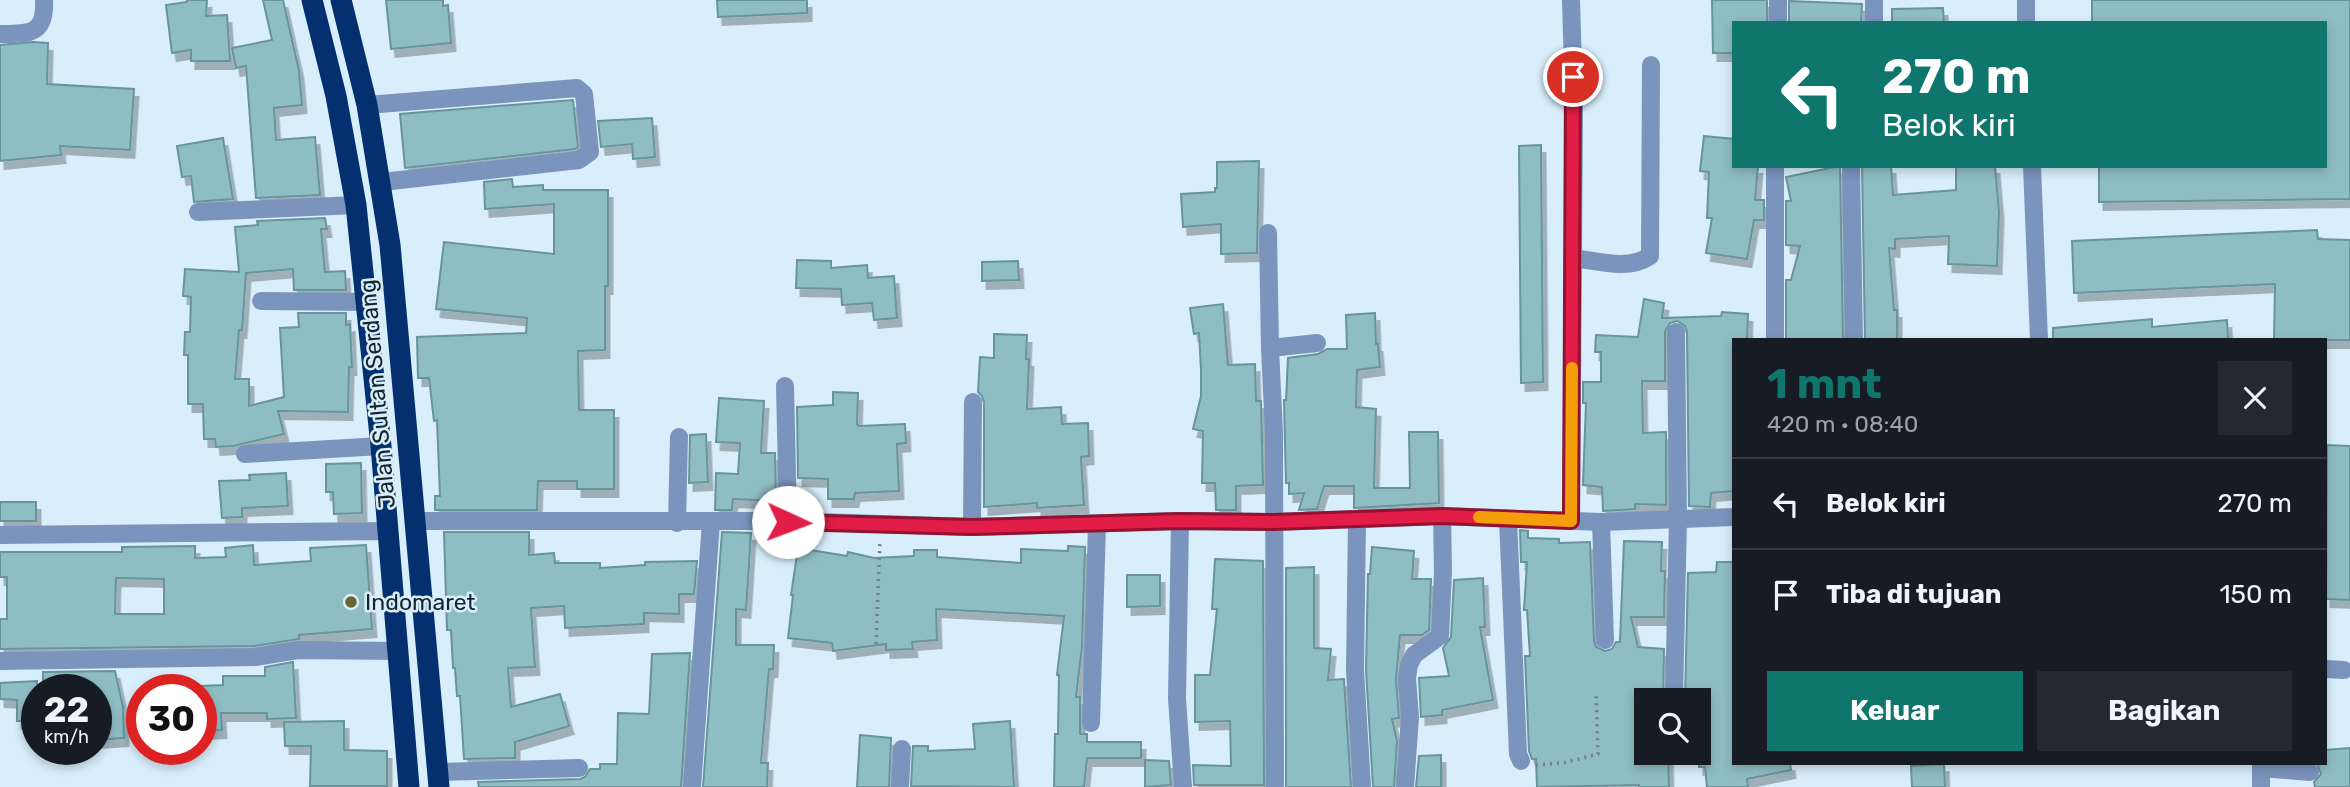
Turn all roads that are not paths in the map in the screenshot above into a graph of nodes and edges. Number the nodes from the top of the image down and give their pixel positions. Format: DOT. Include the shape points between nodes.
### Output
graph roads {
  1 [pos="44,0"];
  2 [pos="312,0"];
  3 [pos="341,0"];
  4 [pos="1571,0"];
  5 [pos="1778,0"];
  6 [pos="1874,0"];
  7 [pos="2026,0"];
  8 [pos="1777,21"];
  9 [pos="1874,21"];
  10 [pos="2026,21"];
  11 [pos="0,34"];
  12 [pos="1651,65"];
  13 [pos="367,106"];
  14 [pos="1775,168"];
  15 [pos="1851,168"];
  16 [pos="2032,168"];
  17 [pos="382,182"];
  18 [pos="356,205"];
  19 [pos="198,212"];
  20 [pos="1268,233"];
  21 [pos="1573,258"];
  22 [pos="261,301"];
  23 [pos="368,302"];
  24 [pos="1676,332"];
  25 [pos="1775,338"];
  26 [pos="1854,338"];
  27 [pos="2039,338"];
  28 [pos="1317,343"];
  29 [pos="1270,348"];
  30 [pos="785,386"];
  31 [pos="973,402"];
  32 [pos="679,437"];
  33 [pos="381,446"];
  34 [pos="246,454"];
  35 [pos="1442,516"];
  36 [pos="1732,517"];
  37 [pos="1508,519"];
  38 [pos="1678,519"];
  39 [pos="1357,520"];
  40 [pos="415,521"];
  41 [pos="1180,521"];
  42 [pos="1571,521"];
  43 [pos="788,522"];
  44 [pos="1273,522"];
  45 [pos="1601,522"];
  46 [pos="677,523"];
  47 [pos="711,523"];
  48 [pos="1097,525"];
  49 [pos="972,527"];
  50 [pos="387,531"];
  51 [pos="0,535"];
  52 [pos="1605,639"];
  53 [pos="399,651"];
  54 [pos="0,661"];
  55 [pos="1674,688"];
  56 [pos="1091,723"];
  57 [pos="902,749"];
  58 [pos="1521,761"];
  59 [pos="2261,766"];
  60 [pos="579,768"];
  61 [pos="2310,772"];
  62 [pos="439,780"];
  63 [pos="409,787"];
  64 [pos="692,787"];
  65 [pos="900,787"];
  66 [pos="1182,787"];
  67 [pos="1275,787"];
  68 [pos="1362,787"];
  69 [pos="1405,787"];
  70 [pos="2261,787"];
  1 -- 11 [label="street" via="45,15 36,29"];
  2 -- 18 [label="highway, Jalan Sultan Serdang"];
  3 -- 13 [label="highway, Jalan Sultan Serdang"];
  4 -- 21 [label="street"];
  5 -- 8 [label="street"];
  6 -- 9 [label="street"];
  7 -- 10 [label="street"];
  12 -- 21 [label="street" via="1650,256 1629,264"];
  13 -- 17 [label="highway, Jalan Sultan Serdang"];
  13 -- 17 [label="street" via="577,88 584,94 590,152 579,160"];
  14 -- 25 [label="street"];
  15 -- 26 [label="street"];
  16 -- 27 [label="street"];
  17 -- 40 [label="highway, Jalan Sultan Serdang"];
  18 -- 19 [label="street"];
  18 -- 23 [label="highway, Jalan Sultan Serdang"];
  20 -- 29 [label="street"];
  21 -- 42 [label="street"];
  22 -- 23 [label="street"];
  23 -- 33 [label="highway, Jalan Sultan Serdang"];
  24 -- 38 [label="street"];
  28 -- 29 [label="street"];
  29 -- 44 [label="street"];
  30 -- 43 [label="street"];
  31 -- 49 [label="street"];
  32 -- 46 [label="street"];
  33 -- 34 [label="street"];
  33 -- 50 [label="highway, Jalan Sultan Serdang"];
  35 -- 37 [label="street"];
  35 -- 39 [label="street"];
  35 -- 69 [label="street" via="1440,636 1409,665"];
  36 -- 38 [label="street"];
  37 -- 42 [label="street"];
  37 -- 58 [label="street"];
  38 -- 45 [label="street"];
  38 -- 55 [label="street"];
  39 -- 44 [label="street"];
  39 -- 68 [label="street" via="1355,670"];
  40 -- 46 [label="street"];
  40 -- 62 [label="highway, Jalan Sultan Serdang"];
  41 -- 44 [label="street"];
  41 -- 48 [label="street"];
  41 -- 66 [label="street" via="1177,698"];
  42 -- 45 [label="street"];
  43 -- 47 [label="street"];
  43 -- 49 [label="street"];
  44 -- 67 [label="street"];
  45 -- 52 [label="street"];
  46 -- 47 [label="street"];
  47 -- 64 [label="street"];
  48 -- 49 [label="street"];
  48 -- 56 [label="street"];
  50 -- 51 [label="street"];
  50 -- 53 [label="highway, Jalan Sultan Serdang"];
  53 -- 54 [label="street" via="298,650 255,657"];
  53 -- 63 [label="highway, Jalan Sultan Serdang"];
  57 -- 65 [label="street"];
  59 -- 61 [label="street"];
  59 -- 70 [label="street"];
  60 -- 62 [label="street"];
}
